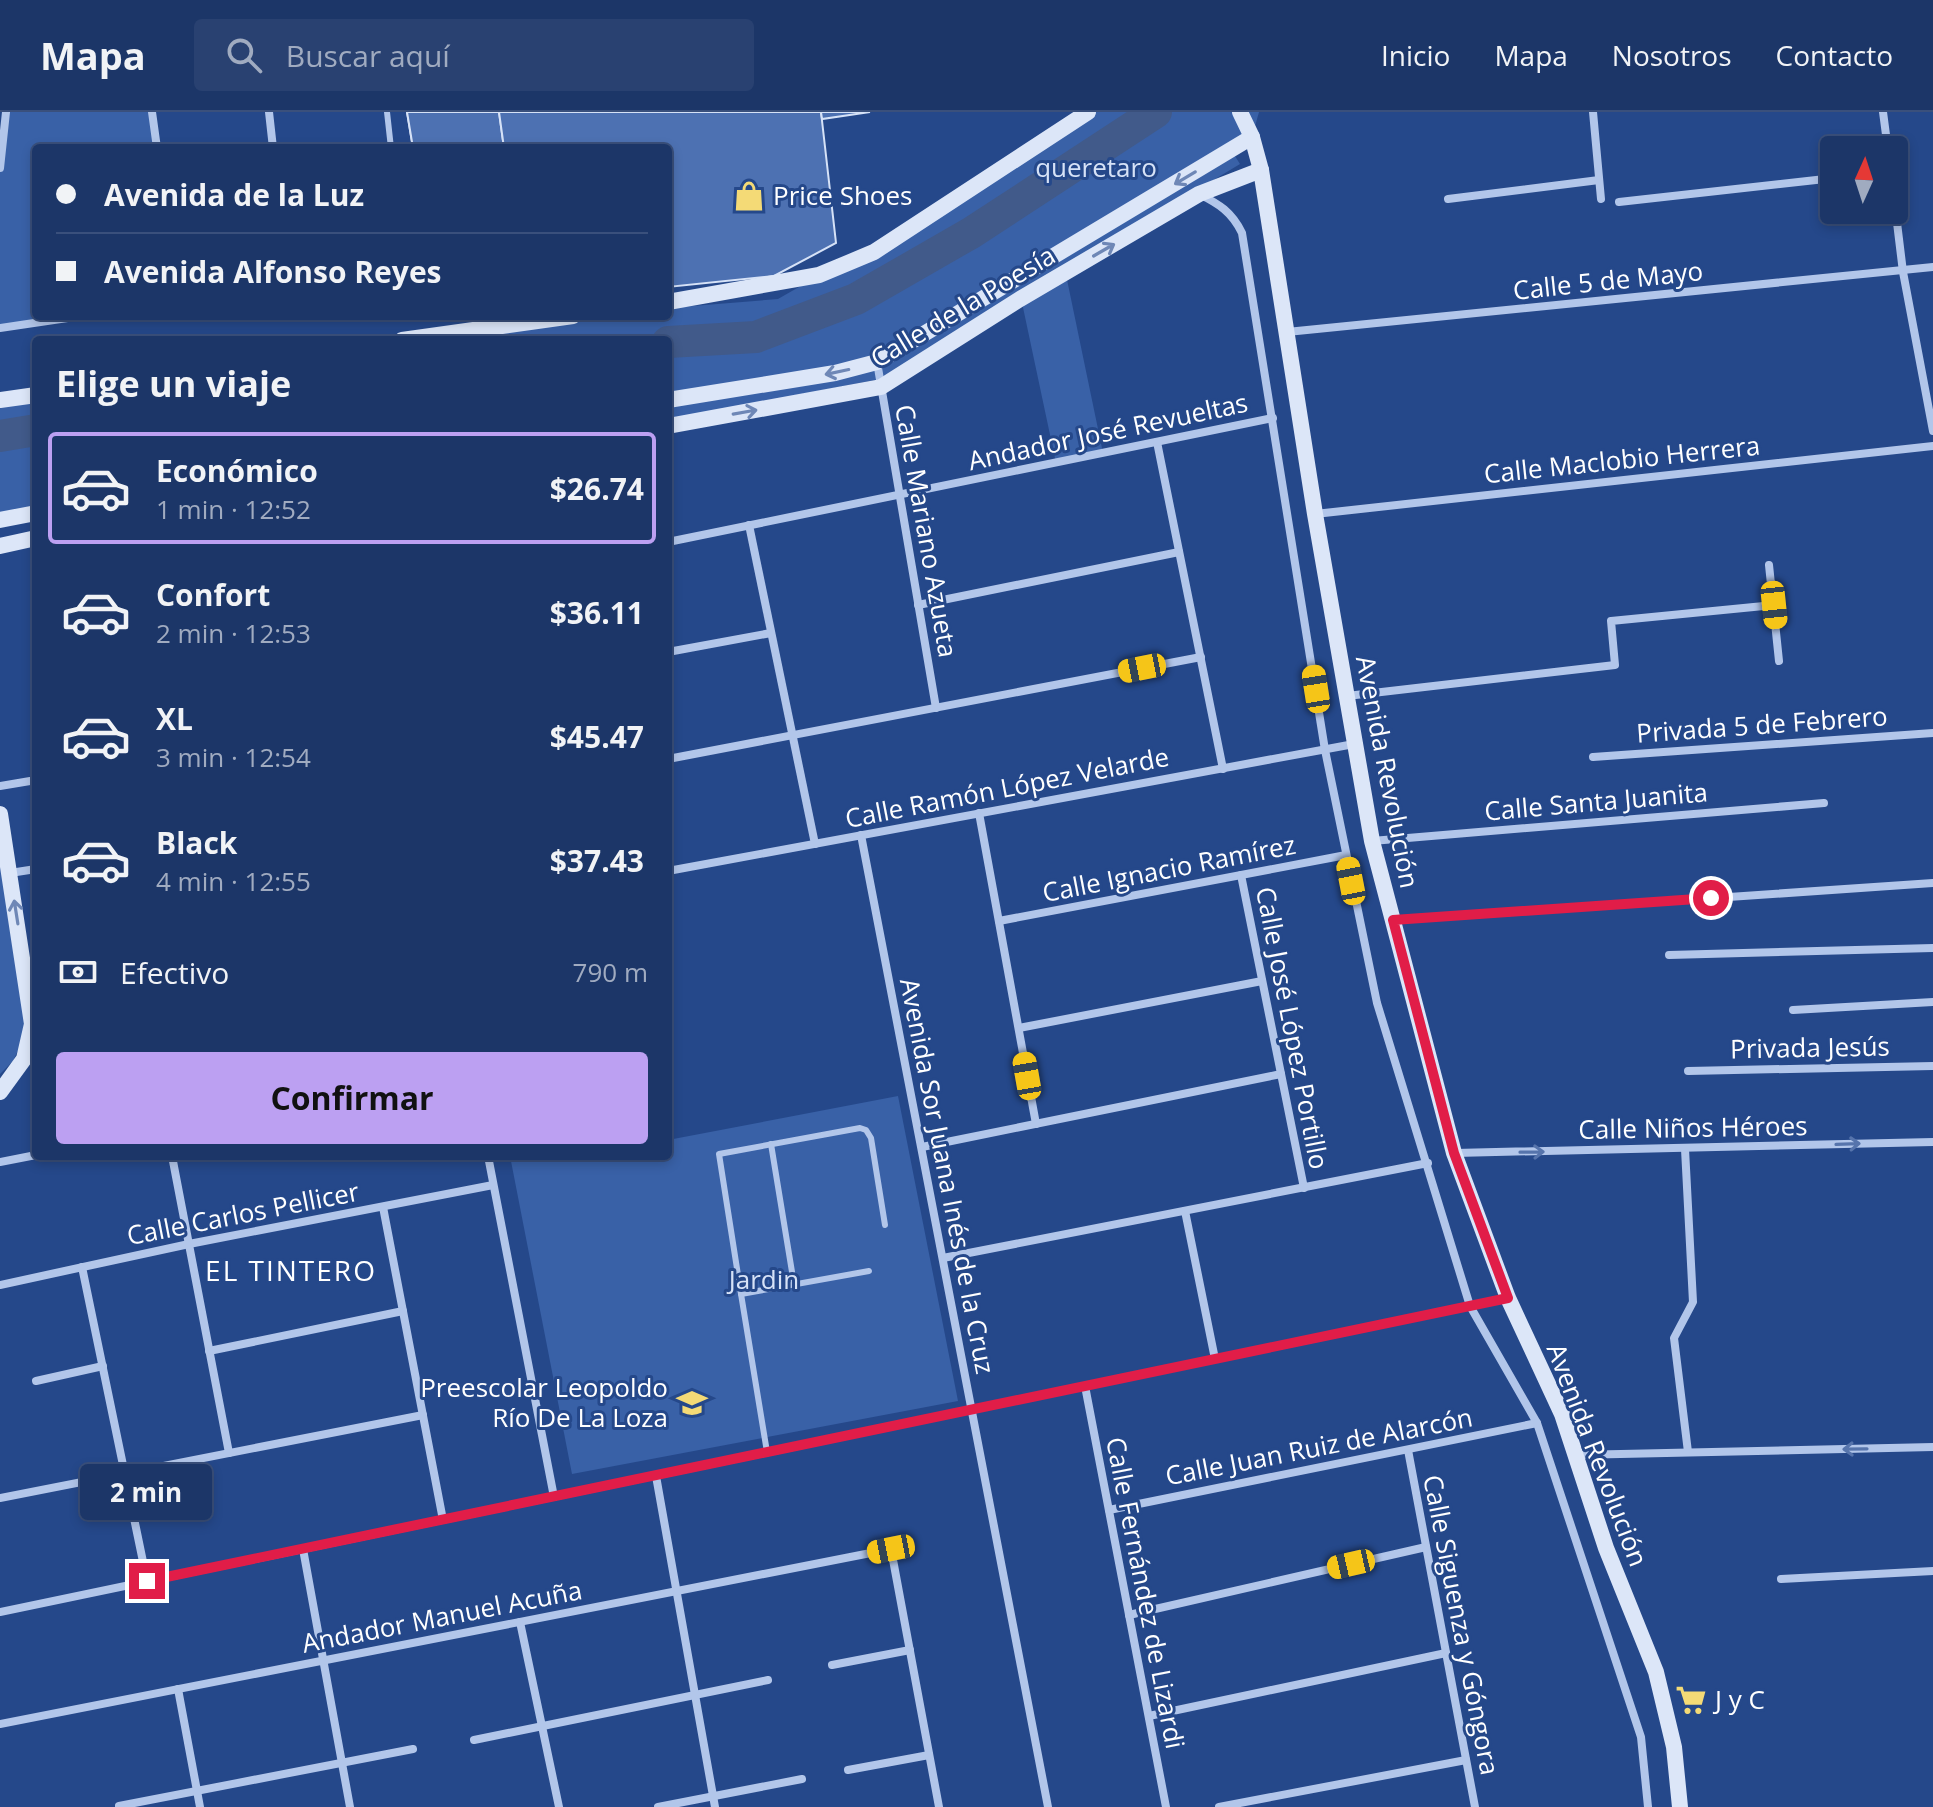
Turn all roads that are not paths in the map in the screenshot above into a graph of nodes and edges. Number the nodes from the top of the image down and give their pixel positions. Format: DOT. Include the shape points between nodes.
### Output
graph roads {
  1 [pos="6,112"];
  2 [pos="152,112"];
  3 [pos="269,112"];
  4 [pos="387,112"];
  5 [pos="1088,112"];
  6 [pos="1240,112"];
  7 [pos="1255,112"];
  8 [pos="1593,112"];
  9 [pos="1883,112"];
  10 [pos="1886,136"];
  11 [pos="1252,137"];
  12 [pos="156,144"];
  13 [pos="273,144"];
  14 [pos="391,144"];
  15 [pos="0,168"];
  16 [pos="1261,170"];
  17 [pos="1599,180"];
  18 [pos="1820,180"];
  19 [pos="1199,194"];
  20 [pos="1448,199"];
  21 [pos="1601,199"];
  22 [pos="1619,202"];
  23 [pos="1897,224"];
  24 [pos="1933,267"];
  25 [pos="1903,272"];
  26 [pos="672,301"];
  27 [pos="54,320"];
  28 [pos="544,320"];
  29 [pos="0,328"];
  30 [pos="1286,332"];
  31 [pos="430,336"];
  32 [pos="877,362"];
  33 [pos="881,387"];
  34 [pos="32,396"];
  35 [pos="672,399"];
  36 [pos="0,400"];
  37 [pos="1273,418"];
  38 [pos="672,425"];
  39 [pos="1933,431"];
  40 [pos="1157,442"];
  41 [pos="1933,446"];
  42 [pos="899,494"];
  43 [pos="32,514"];
  44 [pos="1315,514"];
  45 [pos="0,520"];
  46 [pos="749,525"];
  47 [pos="32,539"];
  48 [pos="672,541"];
  49 [pos="0,546"];
  50 [pos="1179,552"];
  51 [pos="1769,565"];
  52 [pos="918,605"];
  53 [pos="1774,605"];
  54 [pos="771,633"];
  55 [pos="672,651"];
  56 [pos="1201,657"];
  57 [pos="1779,661"];
  58 [pos="1346,696"];
  59 [pos="936,708"];
  60 [pos="1933,733"];
  61 [pos="792,736"];
  62 [pos="1354,744"];
  63 [pos="1325,750"];
  64 [pos="1593,757"];
  65 [pos="672,758"];
  66 [pos="1223,769"];
  67 [pos="32,781"];
  68 [pos="0,786"];
  69 [pos="1824,803"];
  70 [pos="979,813"];
  71 [pos="0,814"];
  72 [pos="861,835"];
  73 [pos="1372,841"];
  74 [pos="815,844"];
  75 [pos="1346,855"];
  76 [pos="32,870"];
  77 [pos="672,870"];
  78 [pos="10,873"];
  79 [pos="1241,875"];
  80 [pos="1933,883"];
  81 [pos="1393,920"];
  82 [pos="999,921"];
  83 [pos="1933,948"];
  84 [pos="1669,955"];
  85 [pos="1262,981"];
  86 [pos="32,987"];
  87 [pos="1933,1002"];
  88 [pos="1793,1010"];
  89 [pos="1019,1028"];
  90 [pos="1933,1066"];
  91 [pos="1688,1071"];
  92 [pos="1281,1074"];
  93 [pos="0,1092"];
  94 [pos="1036,1124"];
  95 [pos="1933,1142"];
  96 [pos="771,1144"];
  97 [pos="922,1147"];
  98 [pos="1685,1149"];
  99 [pos="1454,1153"];
  100 [pos="32,1156"];
  101 [pos="173,1160"];
  102 [pos="489,1160"];
  103 [pos="0,1162"];
  104 [pos="1428,1163"];
  105 [pos="493,1185"];
  106 [pos="1304,1188"];
  107 [pos="383,1207"];
  108 [pos="1185,1211"];
  109 [pos="885,1225"];
  110 [pos="189,1244"];
  111 [pos="943,1258"];
  112 [pos="82,1267"];
  113 [pos="869,1271"];
  114 [pos="794,1284"];
  115 [pos="0,1285"];
  116 [pos="741,1294"];
  117 [pos="1508,1298"];
  118 [pos="1470,1306"];
  119 [pos="403,1311"];
  120 [pos="209,1351"];
  121 [pos="1215,1359"];
  122 [pos="103,1366"];
  123 [pos="36,1381"];
  124 [pos="1085,1386"];
  125 [pos="972,1410"];
  126 [pos="423,1415"];
  127 [pos="1537,1423"];
  128 [pos="1933,1447"];
  129 [pos="1408,1450"];
  130 [pos="767,1452"];
  131 [pos="1688,1452"];
  132 [pos="229,1453"];
  133 [pos="1575,1455"];
  134 [pos="125,1473"];
  135 [pos="656,1476"];
  136 [pos="554,1497"];
  137 [pos="0,1498"];
  138 [pos="1109,1510"];
  139 [pos="443,1520"];
  140 [pos="1426,1547"];
  141 [pos="303,1549"];
  142 [pos="1933,1571"];
  143 [pos="1781,1579"];
  144 [pos="147,1581"];
  145 [pos="676,1591"];
  146 [pos="0,1612"];
  147 [pos="1129,1615"];
  148 [pos="520,1622"];
  149 [pos="910,1650"];
  150 [pos="1446,1653"];
  151 [pos="323,1660"];
  152 [pos="832,1665"];
  153 [pos="768,1680"];
  154 [pos="178,1689"];
  155 [pos="695,1695"];
  156 [pos="1149,1716"];
  157 [pos="0,1724"];
  158 [pos="542,1726"];
  159 [pos="474,1740"];
  160 [pos="413,1749"];
  161 [pos="929,1755"];
  162 [pos="1466,1760"];
  163 [pos="342,1762"];
  164 [pos="848,1770"];
  165 [pos="802,1779"];
  166 [pos="197,1790"];
  167 [pos="713,1797"];
  168 [pos="119,1806"];
  169 [pos="200,1807"];
  170 [pos="350,1807"];
  171 [pos="559,1807"];
  172 [pos="658,1807"];
  173 [pos="715,1807"];
  174 [pos="939,1807"];
  175 [pos="1048,1807"];
  176 [pos="1166,1807"];
  177 [pos="1219,1807"];
  178 [pos="1475,1807"];
  179 [pos="1648,1807"];
  180 [pos="1680,1807"];
  1 -- 15 [label="street"];
  2 -- 12 [label="street"];
  3 -- 13 [label="street"];
  4 -- 14 [label="lane"];
  5 -- 26 [label="main road" via="874,252 819,275"];
  6 -- 11 [label="main road, Avenida Revolución"];
  7 -- 11 [label="main road, Avenida Revolución"];
  8 -- 17 [label="street"];
  9 -- 10 [label="street"];
  11 -- 16 [label="main road, Avenida Revolución"];
  11 -- 32 [label="main road, Calle de la Poesía, one-way"];
  16 -- 19 [label="main road, Calle de la Poesía"];
  16 -- 30 [label="main road, Avenida Revolución"];
  17 -- 20 [label="street"];
  17 -- 21 [label="street"];
  18 -- 22 [label="street"];
  33 -- 19 [label="main road, Calle de la Poesía, one-way"];
  19 -- 37 [label="street, Avenida Revolución" via="1225,208 1242,233"];
  23 -- 25 [label="street"];
  24 -- 25 [label="street, Calle 5 de Mayo"];
  25 -- 30 [label="street, Calle 5 de Mayo"];
  25 -- 39 [label="street"];
  27 -- 29 [label="street"];
  28 -- 31 [label="main road"];
  30 -- 44 [label="main road, Avenida Revolución"];
  32 -- 33 [label="street, Calle Mariano Azueta"];
  32 -- 35 [label="main road, Calle de la Poesía, one-way"];
  38 -- 33 [label="main road, Calle de la Poesía, one-way"];
  33 -- 42 [label="street, Calle Mariano Azueta"];
  34 -- 36 [label="main road"];
  37 -- 40 [label="street, Andador José Revueltas"];
  37 -- 63 [label="street, Avenida Revolución"];
  40 -- 42 [label="street, Andador José Revueltas"];
  40 -- 50 [label="street"];
  41 -- 44 [label="street, Calle Maclobio Herrera"];
  42 -- 46 [label="street, Andador José Revueltas"];
  42 -- 52 [label="street, Calle Mariano Azueta"];
  43 -- 45 [label="main road"];
  44 -- 58 [label="main road, Avenida Revolución"];
  46 -- 48 [label="street, Andador José Revueltas"];
  46 -- 54 [label="street"];
  47 -- 49 [label="main road"];
  50 -- 52 [label="street"];
  50 -- 56 [label="street"];
  51 -- 53 [label="street"];
  52 -- 59 [label="street, Calle Mariano Azueta"];
  53 -- 57 [label="street"];
  53 -- 58 [label="street" via="1611,621 1615,665"];
  54 -- 55 [label="street"];
  54 -- 61 [label="street"];
  56 -- 59 [label="street"];
  56 -- 66 [label="street"];
  58 -- 62 [label="main road, Avenida Revolución"];
  59 -- 61 [label="street"];
  60 -- 64 [label="street, Privada 5 de Febrero"];
  61 -- 65 [label="street"];
  61 -- 74 [label="street"];
  62 -- 63 [label="street, Calle Ramón López Velarde"];
  62 -- 73 [label="main road, Avenida Revolución"];
  63 -- 66 [label="street, Calle Ramón López Velarde"];
  63 -- 75 [label="street, Avenida Revolución"];
  66 -- 70 [label="street, Calle Ramón López Velarde"];
  67 -- 68 [label="street"];
  69 -- 73 [label="street, Calle Santa Juanita"];
  70 -- 72 [label="street, Calle Ramón López Velarde"];
  70 -- 82 [label="street"];
  71 -- 78 [label="main road"];
  72 -- 74 [label="street, Calle Ramón López Velarde"];
  72 -- 97 [label="street, Avenida Sor Juana Inés de la Cruz"];
  73 -- 81 [label="main road, Avenida Revolución"];
  74 -- 77 [label="street, Calle Ramón López Velarde"];
  75 -- 79 [label="street, Calle Ignacio Ramírez"];
  75 -- 104 [label="street, Avenida Revolución" via="1377,1003"];
  76 -- 78 [label="street"];
  86 -- 78 [label="main road, one-way"];
  79 -- 82 [label="street, Calle Ignacio Ramírez"];
  79 -- 85 [label="street, Calle José López Portillo"];
  80 -- 81 [label="street"];
  81 -- 99 [label="main road, Avenida Revolución"];
  82 -- 89 [label="street"];
  83 -- 84 [label="street"];
  85 -- 89 [label="street"];
  85 -- 92 [label="street, Calle José López Portillo"];
  86 -- 93 [label="main road" via="32,1024 24,1059"];
  87 -- 88 [label="street"];
  89 -- 94 [label="street"];
  90 -- 91 [label="street, Privada Jesús"];
  92 -- 94 [label="street"];
  92 -- 106 [label="street, Calle José López Portillo"];
  94 -- 97 [label="street"];
  98 -- 95 [label="street, Calle Niños Héroes, one-way"];
  96 -- 109 [label="lane" via="866,1130"];
  96 -- 114 [label="lane"];
  96 -- 116 [label="lane" via="719,1154"];
  97 -- 111 [label="street, Avenida Sor Juana Inés de la Cruz"];
  99 -- 98 [label="street, Calle Niños Héroes, one-way"];
  98 -- 131 [label="street" via="1693,1302 1674,1338"];
  99 -- 117 [label="main road, Avenida Revolución"];
  100 -- 103 [label="street"];
  101 -- 110 [label="street"];
  102 -- 105 [label="street"];
  104 -- 106 [label="street"];
  104 -- 118 [label="street, Avenida Revolución"];
  105 -- 107 [label="street, Calle Carlos Pellicer"];
  105 -- 136 [label="street"];
  106 -- 108 [label="street"];
  107 -- 110 [label="street, Calle Carlos Pellicer"];
  107 -- 119 [label="street"];
  108 -- 111 [label="street"];
  108 -- 121 [label="street"];
  110 -- 112 [label="street, Calle Carlos Pellicer"];
  110 -- 120 [label="street"];
  111 -- 125 [label="street, Avenida Sor Juana Inés de la Cruz"];
  112 -- 115 [label="street, Calle Carlos Pellicer"];
  112 -- 122 [label="street"];
  113 -- 114 [label="lane"];
  114 -- 116 [label="lane"];
  116 -- 130 [label="lane"];
  117 -- 118 [label="street"];
  117 -- 133 [label="main road, Avenida Revolución" via="1562,1414"];
  118 -- 121 [label="street"];
  118 -- 127 [label="street, Avenida Revolución"];
  119 -- 120 [label="street"];
  119 -- 126 [label="street"];
  120 -- 132 [label="street"];
  121 -- 124 [label="street"];
  122 -- 123 [label="street"];
  122 -- 134 [label="street"];
  124 -- 125 [label="street"];
  124 -- 138 [label="street, Calle Fernández de Lizardi"];
  125 -- 130 [label="street"];
  125 -- 175 [label="street, Avenida Sor Juana Inés de la Cruz"];
  126 -- 132 [label="street"];
  126 -- 139 [label="street"];
  127 -- 129 [label="street, Calle Juan Ruiz de Alarcón"];
  127 -- 179 [label="street, Avenida Revolución" via="1641,1737"];
  128 -- 131 [label="street, one-way"];
  129 -- 138 [label="street, Calle Juan Ruiz de Alarcón"];
  129 -- 140 [label="street, Calle Siguenza y Góngora"];
  130 -- 135 [label="street"];
  131 -- 133 [label="street"];
  132 -- 134 [label="street"];
  133 -- 180 [label="main road, Avenida Revolución" via="1656,1672 1674,1747"];
  134 -- 137 [label="street"];
  134 -- 144 [label="street"];
  135 -- 136 [label="street"];
  135 -- 145 [label="street"];
  136 -- 139 [label="street"];
  138 -- 147 [label="street, Calle Fernández de Lizardi"];
  139 -- 141 [label="street"];
  140 -- 147 [label="street"];
  140 -- 150 [label="street, Calle Siguenza y Góngora"];
  141 -- 144 [label="street"];
  141 -- 151 [label="street"];
  142 -- 143 [label="street"];
  144 -- 146 [label="street"];
  145 -- 148 [label="street, Andador Manuel Acuña"];
  145 -- 149 [label="street, Andador Manuel Acuña" via="891,1549"];
  145 -- 155 [label="street"];
  147 -- 156 [label="street, Calle Fernández de Lizardi"];
  148 -- 151 [label="street, Andador Manuel Acuña"];
  148 -- 158 [label="street"];
  149 -- 152 [label="street"];
  149 -- 161 [label="street"];
  150 -- 156 [label="street"];
  150 -- 162 [label="street, Calle Siguenza y Góngora"];
  151 -- 154 [label="street, Andador Manuel Acuña"];
  151 -- 163 [label="street"];
  153 -- 155 [label="street"];
  154 -- 157 [label="street, Andador Manuel Acuña"];
  154 -- 166 [label="street"];
  155 -- 158 [label="street"];
  155 -- 167 [label="street"];
  156 -- 176 [label="street, Calle Fernández de Lizardi"];
  158 -- 159 [label="street"];
  158 -- 171 [label="street"];
  160 -- 163 [label="street"];
  161 -- 164 [label="street"];
  161 -- 174 [label="street"];
  162 -- 177 [label="street"];
  162 -- 178 [label="street, Calle Siguenza y Góngora"];
  163 -- 166 [label="street"];
  163 -- 170 [label="street"];
  165 -- 167 [label="street"];
  166 -- 168 [label="street"];
  166 -- 169 [label="street"];
  167 -- 172 [label="street"];
  167 -- 173 [label="street"];
}
